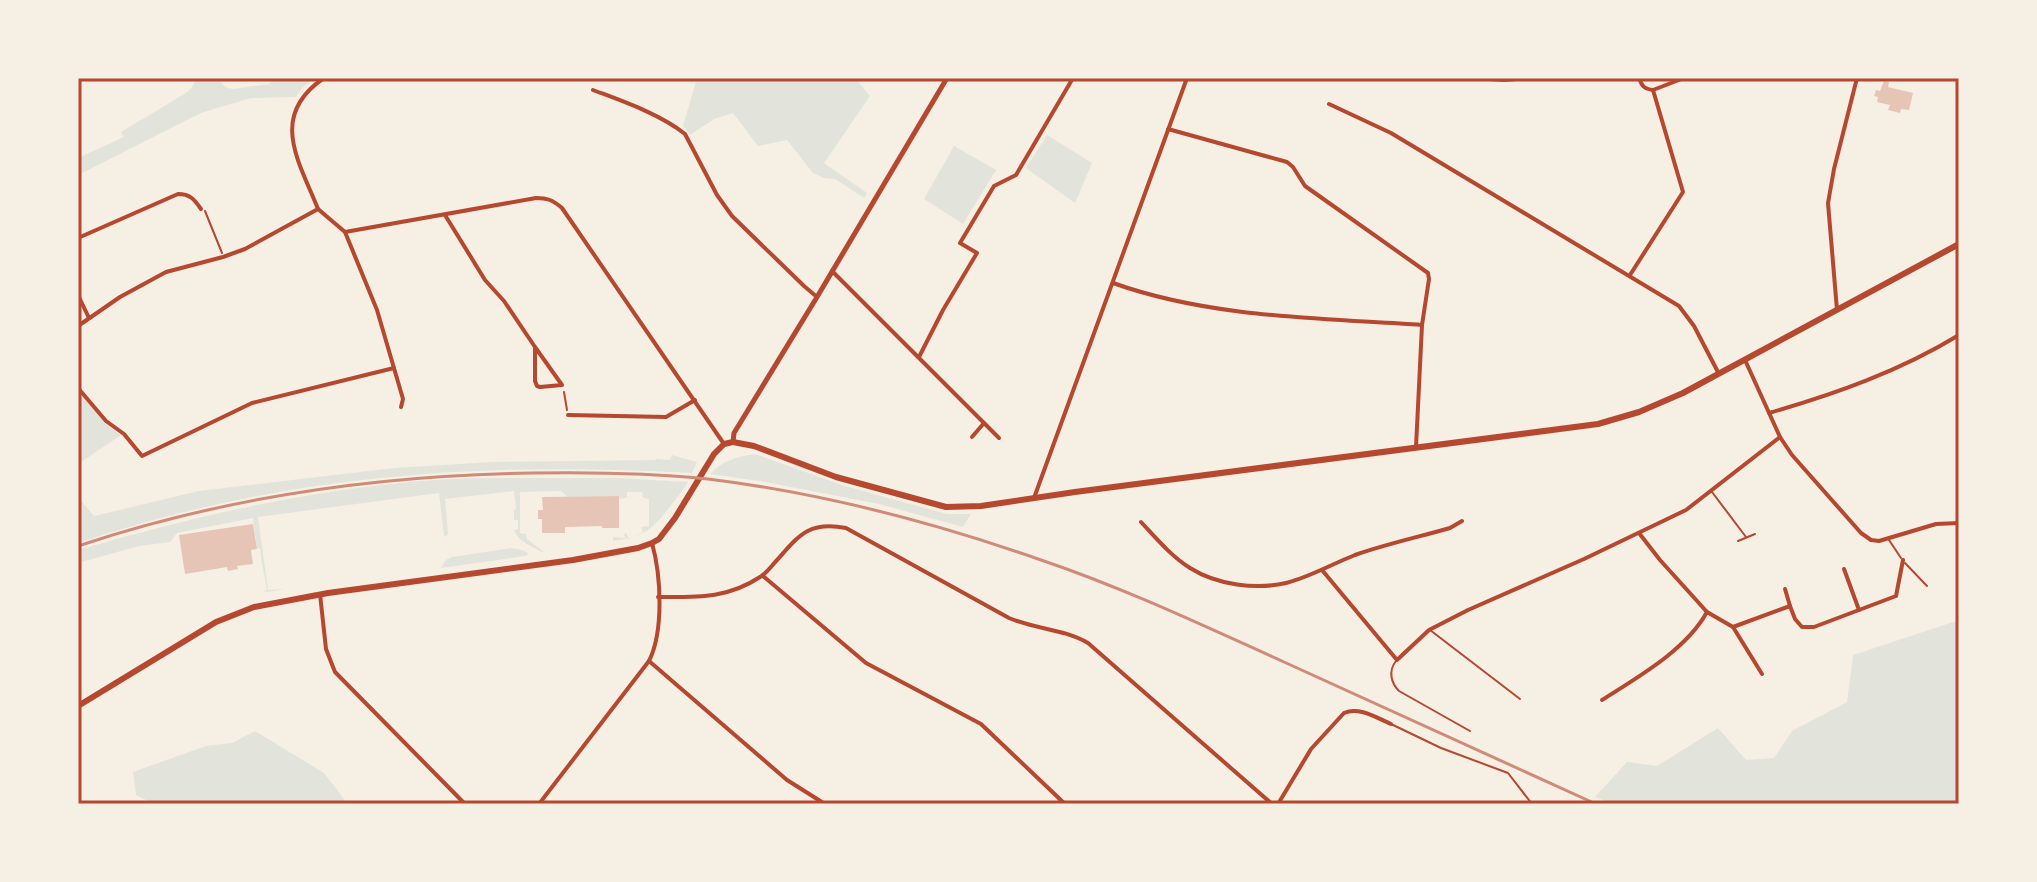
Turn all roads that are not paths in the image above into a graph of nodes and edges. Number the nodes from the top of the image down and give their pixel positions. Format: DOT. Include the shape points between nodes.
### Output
graph roads {
  1 [pos="324,78"];
  2 [pos="947,78"];
  3 [pos="1073,78"];
  4 [pos="1187,78"];
  5 [pos="1473,78"];
  6 [pos="1530,78"];
  7 [pos="1639,78"];
  8 [pos="1684,78"];
  9 [pos="1857,78"];
  10 [pos="593,90"];
  11 [pos="1653,90"];
  12 [pos="1329,104"];
  13 [pos="1168,129"];
  14 [pos="201,209"];
  15 [pos="318,209"];
  16 [pos="445,215"];
  17 [pos="345,232"];
  18 [pos="78,238"];
  19 [pos="1959,244"];
  20 [pos="832,271"];
  21 [pos="1630,275"];
  22 [pos="1113,283"];
  23 [pos="78,295"];
  24 [pos="817,297"];
  25 [pos="1837,310"];
  26 [pos="89,318"];
  27 [pos="1422,325"];
  28 [pos="78,326"];
  29 [pos="1959,335"];
  30 [pos="535,347"];
  31 [pos="919,357"];
  32 [pos="1745,360"];
  33 [pos="394,368"];
  34 [pos="1719,374"];
  35 [pos="78,388"];
  36 [pos="695,400"];
  37 [pos="401,407"];
  38 [pos="1769,413"];
  39 [pos="568,415"];
  40 [pos="984,423"];
  41 [pos="972,437"];
  42 [pos="1780,437"];
  43 [pos="999,438"];
  44 [pos="733,442"];
  45 [pos="724,444"];
  46 [pos="1416,447"];
  47 [pos="1711,491"];
  48 [pos="1034,498"];
  49 [pos="1462,521"];
  50 [pos="1141,522"];
  51 [pos="1959,523"];
  52 [pos="1639,533"];
  53 [pos="1755,534"];
  54 [pos="1746,537"];
  55 [pos="1888,539"];
  56 [pos="1738,541"];
  57 [pos="652,543"];
  58 [pos="1903,560"];
  59 [pos="1844,569"];
  60 [pos="1322,570"];
  61 [pos="763,576"];
  62 [pos="1927,586"];
  63 [pos="1785,589"];
  64 [pos="320,594"];
  65 [pos="658,597"];
  66 [pos="1790,606"];
  67 [pos="1859,610"];
  68 [pos="1707,612"];
  69 [pos="1733,627"];
  70 [pos="1429,630"];
  71 [pos="1397,660"];
  72 [pos="649,661"];
  73 [pos="1762,674"];
  74 [pos="1520,699"];
  75 [pos="1602,700"];
  76 [pos="79,705"];
  77 [pos="1391,724"];
  78 [pos="1470,731"];
  79 [pos="465,804"];
  80 [pos="539,804"];
  81 [pos="825,804"];
  82 [pos="1065,804"];
  83 [pos="1272,804"];
  84 [pos="1278,804"];
  85 [pos="1532,804"];
  1 -- 15 [label="street" via="303,96 291,131"];
  2 -- 20 [label="street"];
  3 -- 31 [label="street" via="1016,175 994,186 960,243 977,253"];
  4 -- 13 [label="street"];
  5 -- 6 [label="street"];
  7 -- 11 [label="street" via="1642,86"];
  8 -- 11 [label="street"];
  9 -- 25 [label="street" via="1828,203"];
  10 -- 24 [label="street" via="685,134 732,216"];
  11 -- 21 [label="street" via="1683,192"];
  12 -- 21 [label="street" via="1391,133"];
  13 -- 22 [label="street"];
  13 -- 27 [label="street" via="1287,162 1305,186 1428,273"];
  14 -- 18 [label="street" via="186,194 178,194"];
  15 -- 17 [label="street"];
  15 -- 26 [label="street" via="245,249 166,272"];
  16 -- 17 [label="street"];
  16 -- 30 [label="street"];
  16 -- 36 [label="street" via="536,198 554,200"];
  17 -- 33 [label="street"];
  19 -- 25 [label="main road"];
  20 -- 24 [label="street"];
  20 -- 31 [label="street"];
  21 -- 34 [label="street" via="1679,306"];
  22 -- 27 [label="street" via="1232,310"];
  22 -- 48 [label="street"];
  23 -- 26 [label="street"];
  24 -- 44 [label="street"];
  25 -- 32 [label="main road"];
  26 -- 28 [label="street"];
  27 -- 46 [label="street"];
  29 -- 38 [label="street" via="1858,384"];
  30 -- 30 [label="street" via="562,385 537,386"];
  31 -- 40 [label="street"];
  32 -- 34 [label="main road"];
  32 -- 38 [label="street"];
  33 -- 35 [label="street" via="252,403 142,456"];
  33 -- 37 [label="street"];
  34 -- 46 [label="main road" via="1612,421"];
  36 -- 39 [label="street" via="666,417"];
  36 -- 45 [label="street"];
  38 -- 42 [label="street"];
  40 -- 41 [label="street"];
  40 -- 43 [label="street"];
  42 -- 47 [label="street"];
  42 -- 55 [label="street" via="1861,533 1871,540"];
  44 -- 45 [label="main road"];
  44 -- 48 [label="main road" via="946,507"];
  45 -- 57 [label="main road"];
  46 -- 48 [label="main road"];
  47 -- 52 [label="street"];
  47 -- 54 [label="lane"];
  49 -- 60 [label="street"];
  50 -- 60 [label="street" via="1190,568 1236,585 1286,583"];
  51 -- 55 [label="street" via="1936,524"];
  52 -- 68 [label="street"];
  52 -- 70 [label="street"];
  53 -- 54 [label="lane"];
  54 -- 56 [label="lane"];
  55 -- 58 [label="lane"];
  57 -- 64 [label="main road" via="551,563"];
  57 -- 65 [label="street"];
  58 -- 62 [label="lane"];
  58 -- 67 [label="street" via="1896,596"];
  59 -- 67 [label="street"];
  60 -- 71 [label="street"];
  61 -- 65 [label="street" via="711,597"];
  61 -- 82 [label="street" via="866,663 981,724"];
  61 -- 83 [label="street" via="815,527 846,528 1009,618 1088,643"];
  63 -- 66 [label="street"];
  64 -- 76 [label="main road" via="228,617"];
  64 -- 79 [label="street" via="326,649 335,672"];
  65 -- 72 [label="street"];
  66 -- 67 [label="street" via="1802,627"];
  66 -- 69 [label="street"];
  68 -- 69 [label="street"];
  68 -- 75 [label="street" via="1690,636"];
  69 -- 73 [label="street"];
  70 -- 71 [label="street"];
  70 -- 74 [label="lane"];
  71 -- 78 [label="lane" via="1391,673 1399,691"];
  72 -- 80 [label="street"];
  72 -- 81 [label="street" via="787,780"];
  77 -- 84 [label="street" via="1358,710 1344,713 1311,749"];
  77 -- 85 [label="lane" via="1508,773"];
}
